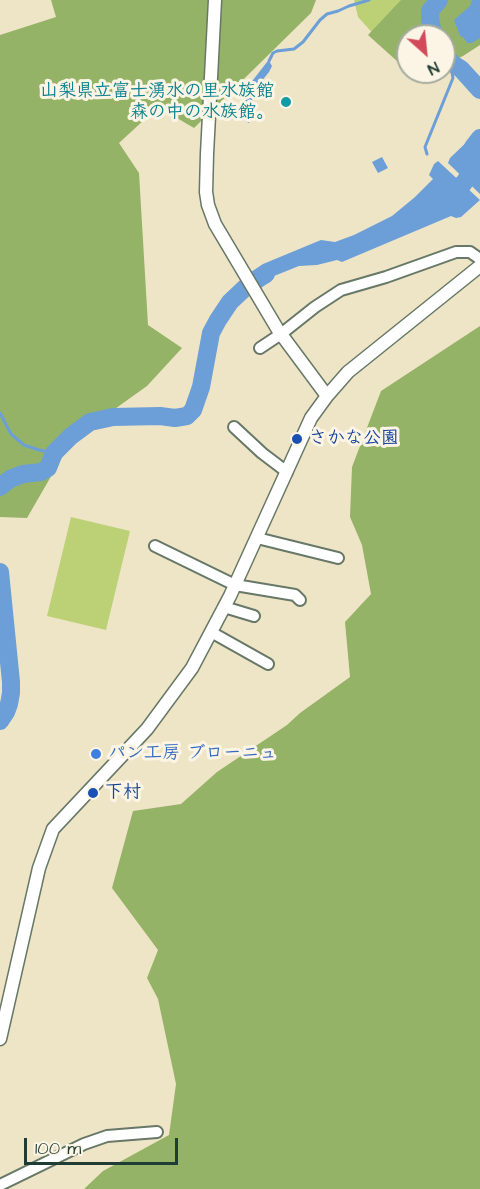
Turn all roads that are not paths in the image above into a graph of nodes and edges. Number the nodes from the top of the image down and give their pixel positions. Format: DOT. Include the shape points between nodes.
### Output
graph roads {
  1 [pos="215,0"];
  2 [pos="480,259"];
  3 [pos="480,266"];
  4 [pos="279,332"];
  5 [pos="260,348"];
  6 [pos="327,396"];
  7 [pos="234,427"];
  8 [pos="287,472"];
  9 [pos="257,538"];
  10 [pos="155,546"];
  11 [pos="338,558"];
  12 [pos="235,585"];
  13 [pos="300,600"];
  14 [pos="224,607"];
  15 [pos="254,616"];
  16 [pos="211,632"];
  17 [pos="268,664"];
  18 [pos="0,1039"];
  19 [pos="157,1132"];
  20 [pos="0,1185"];
  1 -- 4 [label="street" via="208,206"];
  2 -- 4 [label="street" via="470,252 456,252 341,290"];
  3 -- 6 [label="street" via="348,372"];
  4 -- 5 [label="street"];
  4 -- 6 [label="street"];
  6 -- 8 [label="street" via="311,418"];
  7 -- 8 [label="street"];
  8 -- 9 [label="street"];
  9 -- 11 [label="street"];
  9 -- 12 [label="street"];
  10 -- 12 [label="street"];
  12 -- 13 [label="street" via="295,595"];
  12 -- 14 [label="street"];
  14 -- 15 [label="street"];
  14 -- 16 [label="street"];
  16 -- 17 [label="street"];
  16 -- 18 [label="street" via="192,668 147,729 53,829 39,868"];
  19 -- 20 [label="street" via="107,1136"];
}
